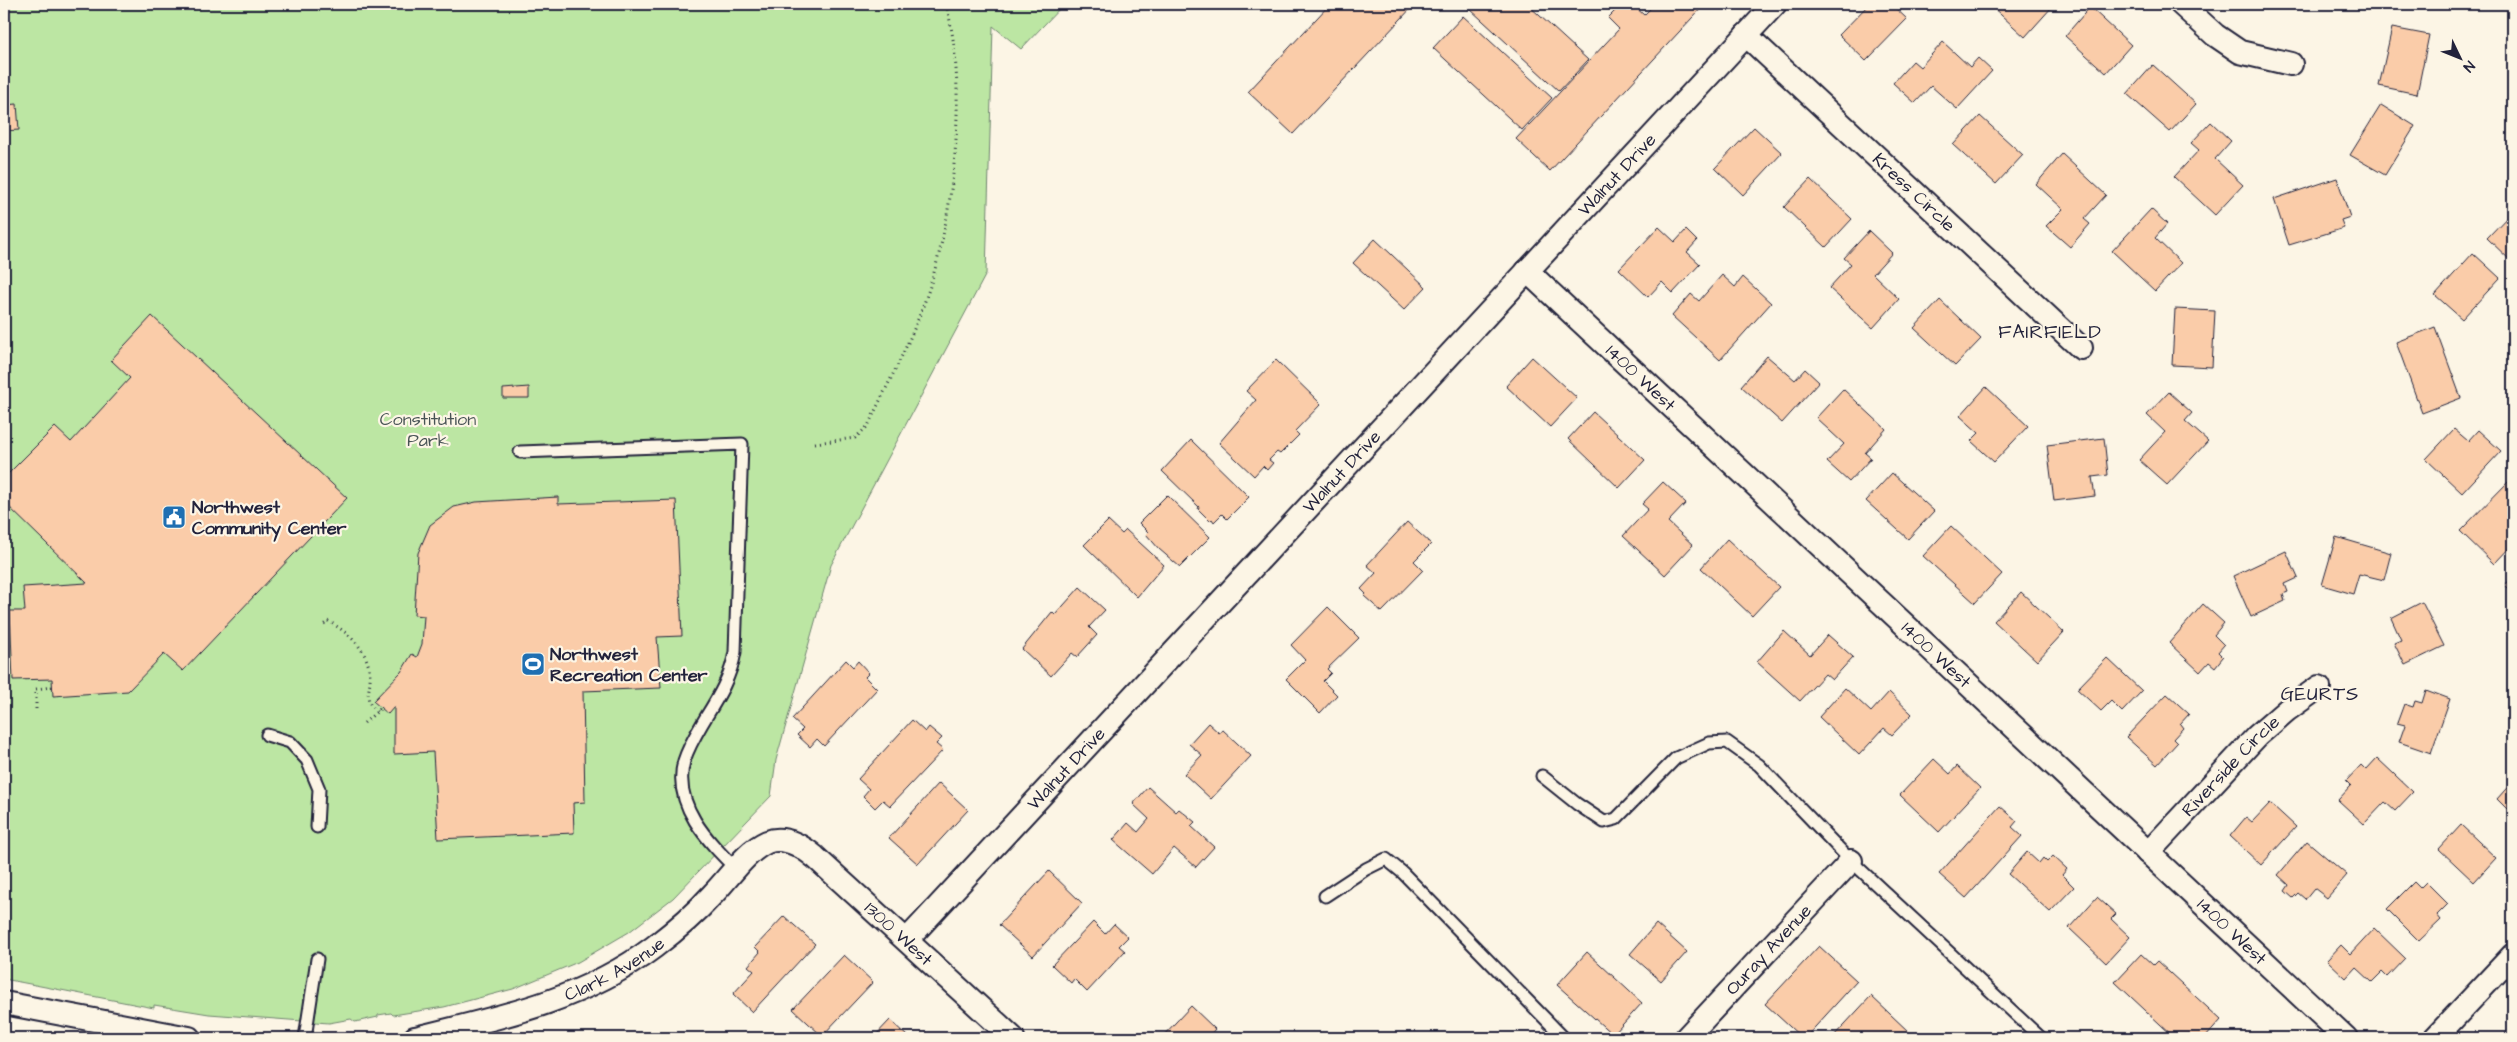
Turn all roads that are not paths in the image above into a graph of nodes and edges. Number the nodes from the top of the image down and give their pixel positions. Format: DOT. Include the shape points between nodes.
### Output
graph roads {
  1 [pos="1775,4"];
  2 [pos="2181,4"];
  3 [pos="1746,36"];
  4 [pos="2290,64"];
  5 [pos="1527,271"];
  6 [pos="2081,348"];
  7 [pos="520,452"];
  8 [pos="2319,687"];
  9 [pos="267,735"];
  10 [pos="1542,776"];
  11 [pos="318,826"];
  12 [pos="779,840"];
  13 [pos="2148,853"];
  14 [pos="1851,861"];
  15 [pos="736,869"];
  16 [pos="1325,896"];
  17 [pos="907,940"];
  18 [pos="2513,955"];
  19 [pos="317,960"];
  20 [pos="4,1003"];
  21 [pos="1690,1037"];
  22 [pos="189,1038"];
  23 [pos="305,1038"];
  24 [pos="415,1038"];
  25 [pos="1013,1038"];
  26 [pos="1564,1038"];
  27 [pos="2041,1038"];
  28 [pos="2346,1038"];
  29 [pos="2435,1038"];
  1 -- 3 [label="street, Walnut Drive"];
  2 -- 4 [label="street" via="2215,35 2240,52"];
  3 -- 5 [label="street, Walnut Drive"];
  3 -- 6 [label="street, Kress Circle"];
  5 -- 13 [label="street, 1400 West"];
  5 -- 17 [label="street, Walnut Drive"];
  7 -- 15 [label="lane" via="742,444 735,652 732,668 691,743 681,777 694,821 714,848"];
  8 -- 13 [label="street, Riverside Circle" via="2257,736"];
  9 -- 11 [label="lane" via="290,742 307,760 319,789"];
  10 -- 14 [label="lane" via="1604,822 1616,819 1676,758 1709,742 1727,742 1759,764"];
  12 -- 15 [label="street, Clark Avenue" via="759,847"];
  12 -- 17 [label="street, 1300 West" via="793,842 816,857"];
  13 -- 28 [label="street, 1400 West"];
  14 -- 21 [label="street, Ouray Avenue"];
  14 -- 27 [label="lane"];
  15 -- 24 [label="street, Clark Avenue" via="693,915 653,948 608,976 560,998 510,1015"];
  16 -- 26 [label="lane" via="1386,859"];
  17 -- 25 [label="street, 1300 West"];
  18 -- 29 [label="street"];
  19 -- 23 [label="lane"];
  20 -- 22 [label="street"];
}
